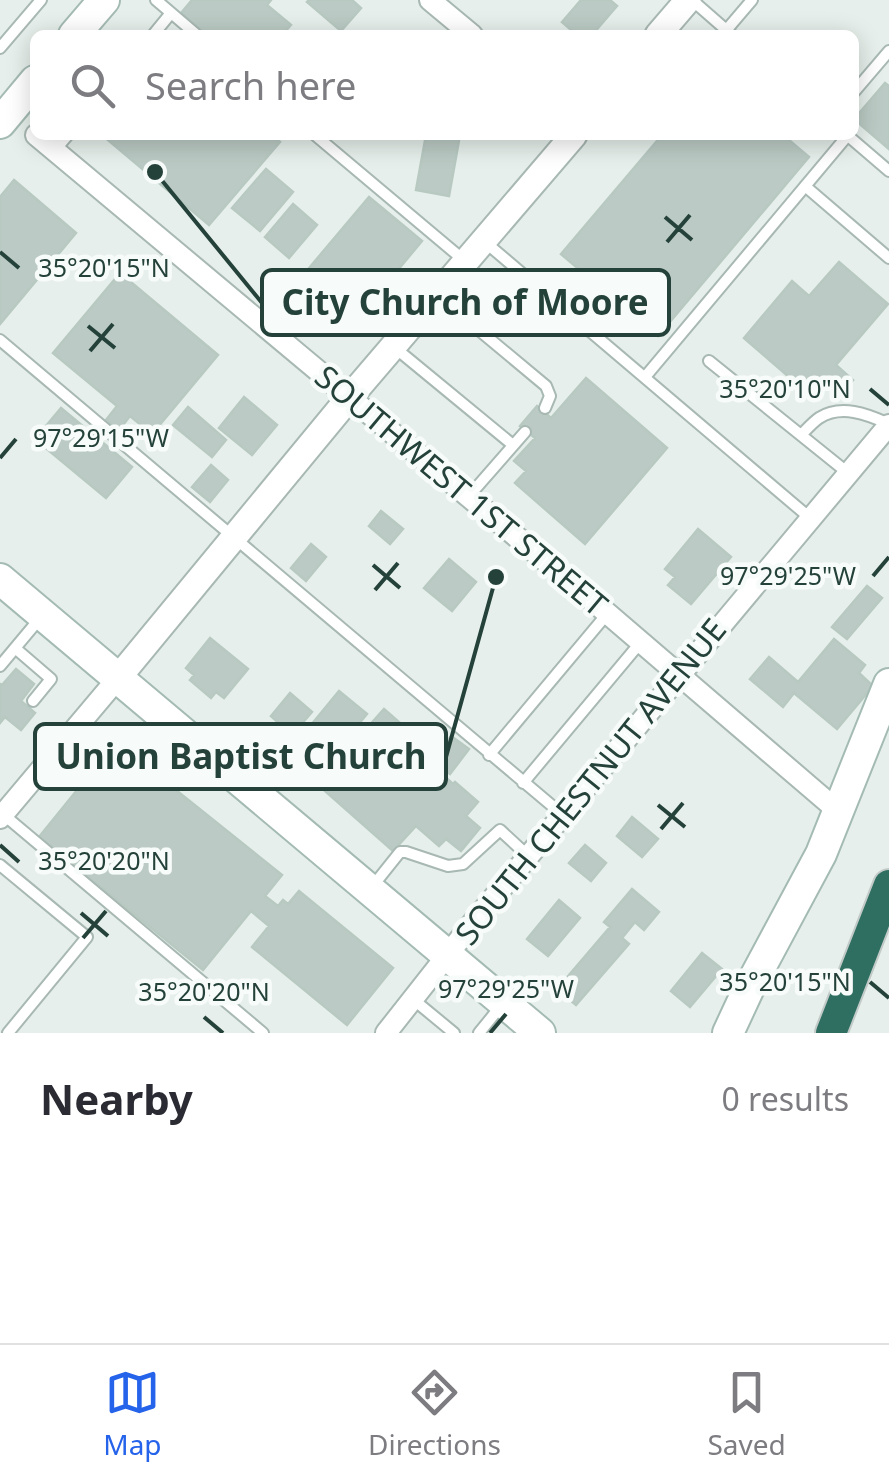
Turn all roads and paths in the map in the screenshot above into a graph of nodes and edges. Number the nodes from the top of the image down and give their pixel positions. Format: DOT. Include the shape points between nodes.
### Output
graph roads {
  1 [pos="41,0"];
  2 [pos="102,0"];
  3 [pos="156,0"];
  4 [pos="430,0"];
  5 [pos="690,0"];
  6 [pos="752,0"];
  7 [pos="172,13"];
  8 [pos="78,30"];
  9 [pos="157,30"];
  10 [pos="191,30"];
  11 [pos="466,30"];
  12 [pos="663,30"];
  13 [pos="724,30"];
  14 [pos="729,30"];
  15 [pos="0,48"];
  16 [pos="889,50"];
  17 [pos="859,86"];
  18 [pos="30,87"];
  19 [pos="3,115"];
  20 [pos="30,132"];
  21 [pos="321,140"];
  22 [pos="570,140"];
  23 [pos="844,140"];
  24 [pos="854,140"];
  25 [pos="62,143"];
  26 [pos="889,171"];
  27 [pos="805,186"];
  28 [pos="484,242"];
  29 [pos="889,258"];
  30 [pos="466,262"];
  31 [pos="438,296"];
  32 [pos="0,340"];
  33 [pos="394,347"];
  34 [pos="709,361"];
  35 [pos="644,378"];
  36 [pos="349,398"];
  37 [pos="545,408"];
  38 [pos="889,424"];
  39 [pos="525,432"];
  40 [pos="800,435"];
  41 [pos="513,446"];
  42 [pos="848,474"];
  43 [pos="468,497"];
  44 [pos="810,518"];
  45 [pos="234,539"];
  46 [pos="0,578"];
  47 [pos="43,614"];
  48 [pos="607,614"];
  49 [pos="640,643"];
  50 [pos="15,648"];
  51 [pos="0,666"];
  52 [pos="678,676"];
  53 [pos="118,678"];
  54 [pos="889,684"];
  55 [pos="33,700"];
  56 [pos="490,755"];
  57 [pos="523,783"];
  58 [pos="838,811"];
  59 [pos="1,815"];
  60 [pos="563,815"];
  61 [pos="528,856"];
  62 [pos="0,865"];
  63 [pos="889,885"];
  64 [pos="370,890"];
  65 [pos="448,956"];
  66 [pos="414,1000"];
  67 [pos="503,1002"];
  68 [pos="8,1033"];
  69 [pos="263,1033"];
  70 [pos="386,1033"];
  71 [pos="454,1033"];
  72 [pos="478,1033"];
  73 [pos="540,1033"];
  74 [pos="728,1033"];
  75 [pos="831,1033"];
  1 -- 15 [label="lane"];
  2 -- 8 [label="main road"];
  3 -- 7 [label="lane"];
  4 -- 11 [label="street"];
  5 -- 12 [label="street"];
  5 -- 13 [label="lane"];
  6 -- 14 [label="lane"];
  7 -- 9 [label="lane"];
  7 -- 10 [label="lane"];
  16 -- 17 [label="lane"];
  18 -- 19 [label="main road"];
  19 -- 20 [label="street, SOUTHWEST 1ST STREET"];
  21 -- 30 [label="lane"];
  22 -- 28 [label="street"];
  23 -- 27 [label="lane"];
  24 -- 26 [label="lane"];
  25 -- 36 [label="street, SOUTHWEST 1ST STREET"];
  27 -- 29 [label="lane"];
  27 -- 35 [label="lane"];
  28 -- 30 [label="street"];
  28 -- 35 [label="lane"];
  30 -- 31 [label="street"];
  31 -- 33 [label="street"];
  31 -- 37 [label="lane" via="546,386"];
  32 -- 45 [label="lane"];
  33 -- 36 [label="street"];
  33 -- 41 [label="lane"];
  34 -- 40 [label="lane"];
  35 -- 44 [label="lane"];
  36 -- 43 [label="street, SOUTHWEST 1ST STREET"];
  36 -- 45 [label="street"];
  38 -- 40 [label="lane" via="846,411 820,416"];
  38 -- 42 [label="street, SOUTH CHESTNUT AVENUE"];
  39 -- 41 [label="lane"];
  40 -- 42 [label="lane"];
  41 -- 43 [label="lane"];
  42 -- 44 [label="street, SOUTH CHESTNUT AVENUE"];
  43 -- 48 [label="street, SOUTHWEST 1ST STREET"];
  44 -- 52 [label="street, SOUTH CHESTNUT AVENUE"];
  45 -- 53 [label="street"];
  45 -- 56 [label="lane"];
  46 -- 47 [label="main road"];
  47 -- 50 [label="lane"];
  47 -- 53 [label="main road"];
  48 -- 49 [label="street, SOUTHWEST 1ST STREET"];
  48 -- 56 [label="lane"];
  49 -- 52 [label="street, SOUTHWEST 1ST STREET"];
  49 -- 57 [label="lane"];
  50 -- 51 [label="lane"];
  50 -- 55 [label="lane" via="52,679"];
  52 -- 58 [label="street, SOUTHWEST 1ST STREET"];
  52 -- 60 [label="street, SOUTH CHESTNUT AVENUE"];
  53 -- 59 [label="street"];
  53 -- 64 [label="main road"];
  54 -- 58 [label="main road"];
  56 -- 57 [label="lane"];
  57 -- 60 [label="lane"];
  58 -- 74 [label="main road"];
  59 -- 69 [label="lane"];
  60 -- 61 [label="street, SOUTH CHESTNUT AVENUE"];
  61 -- 64 [label="lane" via="500,830 463,864 400,852"];
  61 -- 65 [label="street, SOUTH CHESTNUT AVENUE"];
  62 -- 68 [label="lane" via="88,937"];
  63 -- 75 [label="highway"];
  64 -- 65 [label="main road"];
  65 -- 66 [label="street, SOUTH CHESTNUT AVENUE"];
  65 -- 67 [label="main road"];
  66 -- 70 [label="street, SOUTH CHESTNUT AVENUE"];
  66 -- 71 [label="lane"];
  67 -- 72 [label="lane"];
  67 -- 73 [label="main road"];
}
